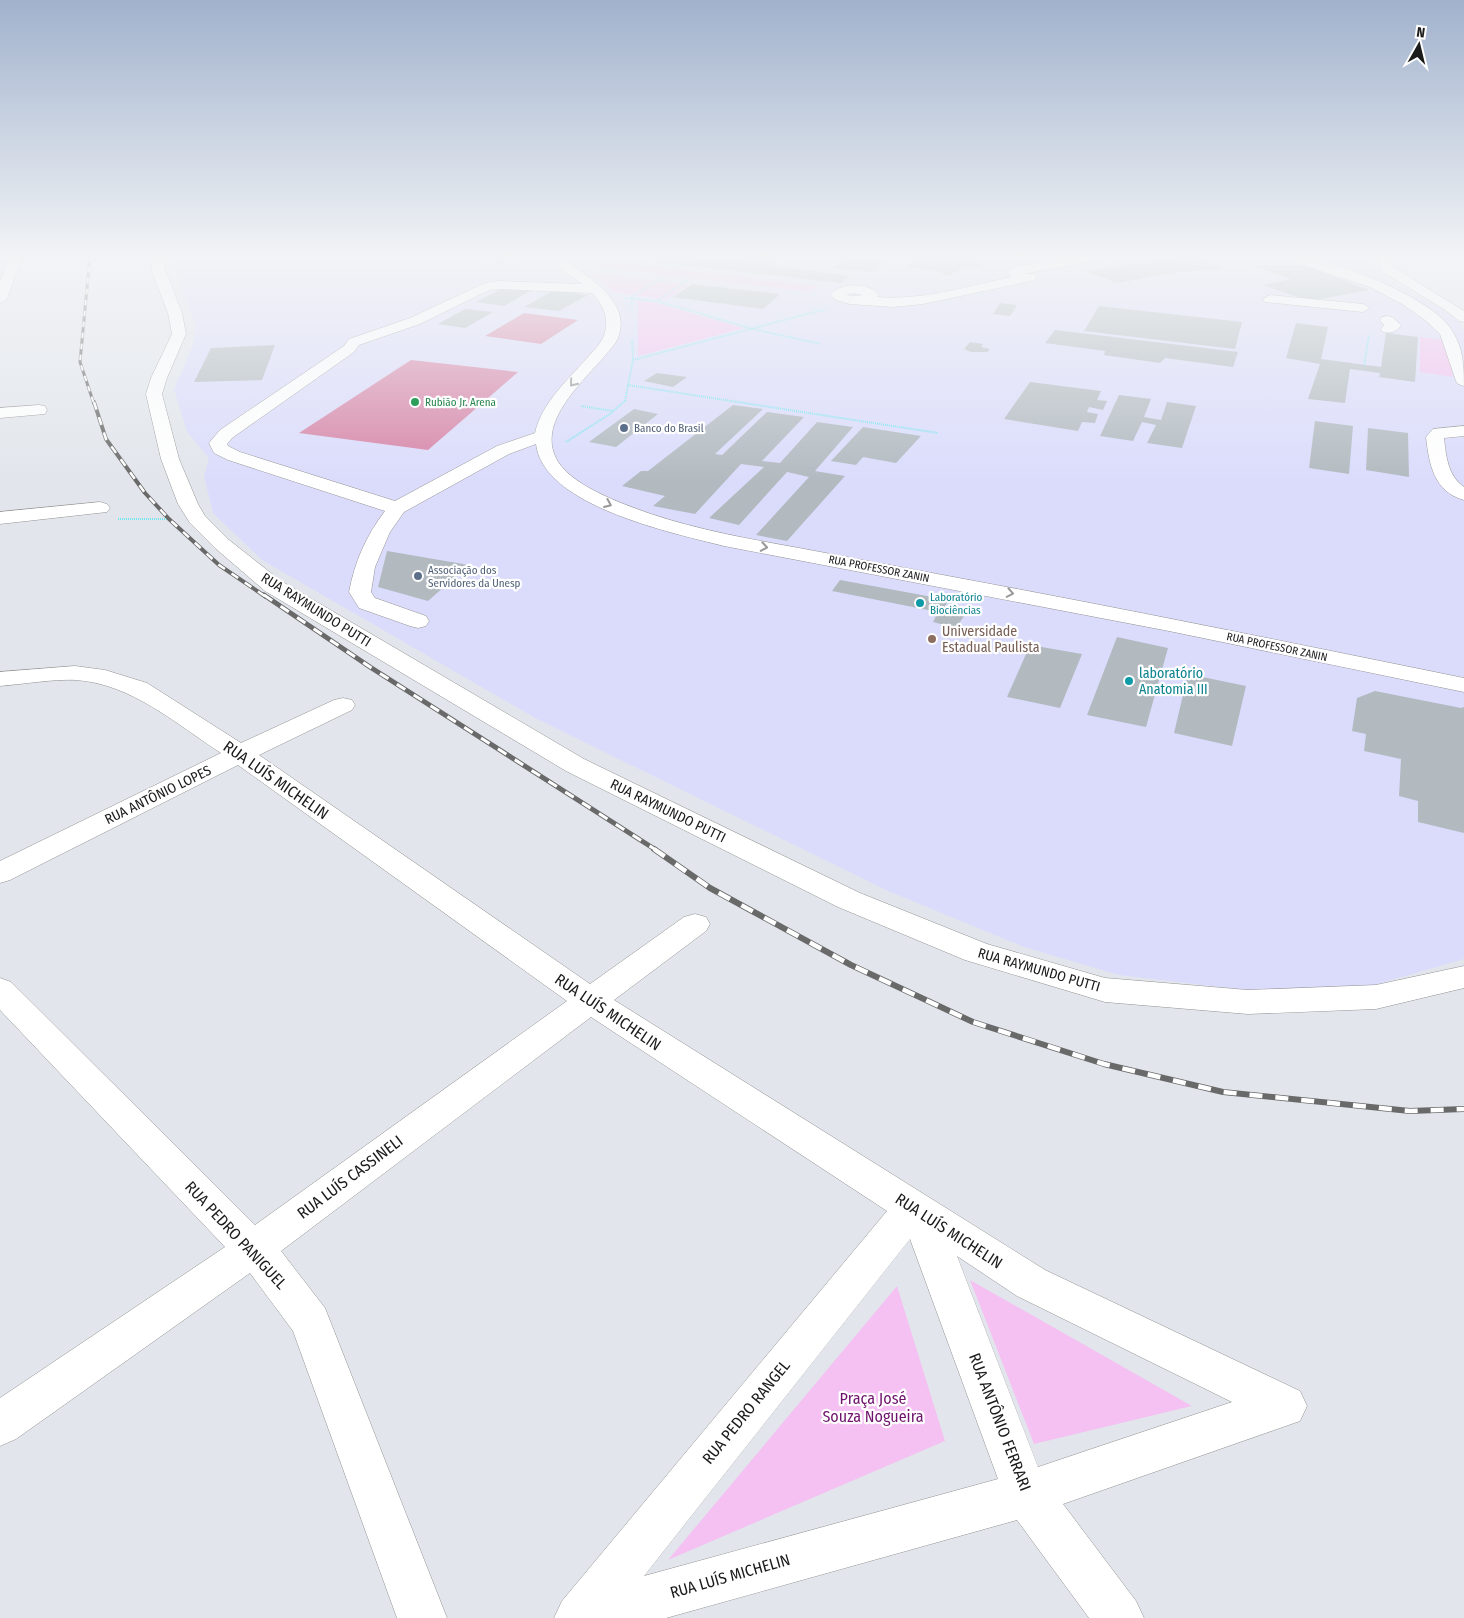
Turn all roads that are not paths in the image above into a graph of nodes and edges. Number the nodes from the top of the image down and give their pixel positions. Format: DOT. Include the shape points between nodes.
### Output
graph roads {
  1 [pos="179,332"];
  2 [pos="384,332"];
  3 [pos="613,332"];
  4 [pos="1445,332"];
  5 [pos="1464,381"];
  6 [pos="39,410"];
  7 [pos="0,413"];
  8 [pos="1464,431"];
  9 [pos="544,445"];
  10 [pos="1464,494"];
  11 [pos="100,508"];
  12 [pos="397,508"];
  13 [pos="0,518"];
  14 [pos="418,621"];
  15 [pos="0,679"];
  16 [pos="1464,685"];
  17 [pos="344,705"];
  18 [pos="240,754"];
  19 [pos="0,873"];
  20 [pos="695,924"];
  21 [pos="1464,977"];
  22 [pos="0,990"];
  23 [pos="589,1000"];
  24 [pos="913,1207"];
  25 [pos="253,1249"];
  26 [pos="0,1424"];
  27 [pos="1026,1494"];
  28 [pos="422,1618"];
  29 [pos="579,1618"];
  30 [pos="1119,1618"];
  1 -- 21 [label="street, RUA RAYMUNDO PUTTI" via="154,394 170,459 197,520 273,586 575,765 849,900 976,952 1105,990 1248,1002 1376,997"];
  2 -- 12 [label="street" via="354,342 349,349 226,434 218,443 220,449 234,456"];
  3 -- 9 [label="street, one-way" via="612,340 553,409 544,426"];
  4 -- 5 [label="street"];
  6 -- 7 [label="street"];
  8 -- 10 [label="street" via="1439,433 1436,437 1440,470 1451,486"];
  9 -- 12 [label="street" via="503,450"];
  9 -- 16 [label="street, RUA PROFESSOR ZANIN, one-way" via="555,471 574,487 606,504 724,540 1153,621"];
  11 -- 13 [label="street"];
  12 -- 14 [label="street" via="380,531 364,568 360,592 367,603"];
  15 -- 18 [label="street, RUA LUÍS MICHELIN" via="74,673 104,677 138,688"];
  17 -- 18 [label="street, RUA ANTÔNIO LOPES"];
  18 -- 19 [label="street, RUA ANTÔNIO LOPES"];
  18 -- 23 [label="street, RUA LUÍS MICHELIN"];
  20 -- 23 [label="street, RUA LUÍS CASSINELI"];
  22 -- 25 [label="street, RUA PEDRO PANIGUEL"];
  23 -- 24 [label="street, RUA LUÍS MICHELIN"];
  23 -- 25 [label="street, RUA LUÍS CASSINELI"];
  24 -- 27 [label="street, RUA ANTÔNIO FERRARI" via="931,1241"];
  24 -- 27 [label="street, RUA LUÍS MICHELIN" via="1031,1283 1285,1406"];
  24 -- 29 [label="street, RUA PEDRO RANGEL"];
  25 -- 26 [label="street, RUA LUÍS CASSINELI"];
  25 -- 28 [label="street, RUA PEDRO PANIGUEL" via="310,1322"];
  27 -- 29 [label="street, RUA LUÍS MICHELIN"];
  27 -- 30 [label="street, RUA ANTÔNIO FERRARI"];
}
